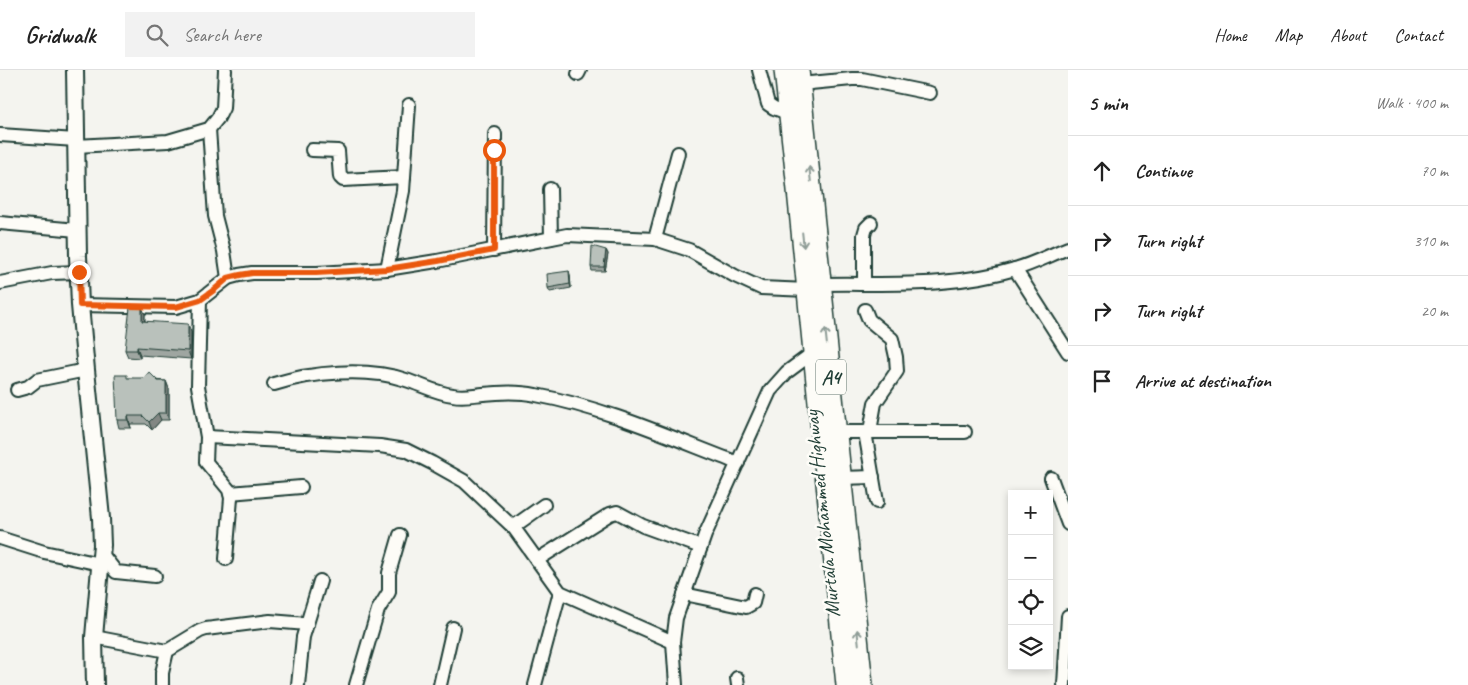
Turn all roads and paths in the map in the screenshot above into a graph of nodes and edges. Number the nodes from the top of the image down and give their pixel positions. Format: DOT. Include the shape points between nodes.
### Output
graph roads {
  1 [pos="75,70"];
  2 [pos="225,70"];
  3 [pos="759,70"];
  4 [pos="784,70"];
  5 [pos="799,77"];
  6 [pos="930,93"];
  7 [pos="409,105"];
  8 [pos="788,113"];
  9 [pos="209,129"];
  10 [pos="0,134"];
  11 [pos="494,134"];
  12 [pos="76,143"];
  13 [pos="312,150"];
  14 [pos="678,153"];
  15 [pos="404,177"];
  16 [pos="550,189"];
  17 [pos="0,223"];
  18 [pos="872,223"];
  19 [pos="77,230"];
  20 [pos="551,238"];
  21 [pos="655,239"];
  22 [pos="1068,248"];
  23 [pos="494,250"];
  24 [pos="387,269"];
  25 [pos="1015,269"];
  26 [pos="79,272"];
  27 [pos="228,278"];
  28 [pos="0,283"];
  29 [pos="864,283"];
  30 [pos="814,287"];
  31 [pos="200,300"];
  32 [pos="80,305"];
  33 [pos="865,310"];
  34 [pos="814,352"];
  35 [pos="1068,352"];
  36 [pos="86,370"];
  37 [pos="274,384"];
  38 [pos="17,390"];
  39 [pos="836,432"];
  40 [pos="868,432"];
  41 [pos="965,432"];
  42 [pos="206,437"];
  43 [pos="738,463"];
  44 [pos="873,477"];
  45 [pos="841,478"];
  46 [pos="1051,478"];
  47 [pos="301,488"];
  48 [pos="230,493"];
  49 [pos="877,502"];
  50 [pos="544,505"];
  51 [pos="1068,524"];
  52 [pos="513,527"];
  53 [pos="400,535"];
  54 [pos="0,538"];
  55 [pos="701,547"];
  56 [pos="101,558"];
  57 [pos="226,558"];
  58 [pos="537,560"];
  59 [pos="155,576"];
  60 [pos="320,581"];
  61 [pos="560,592"];
  62 [pos="684,594"];
  63 [pos="755,594"];
  64 [pos="1068,616"];
  65 [pos="307,624"];
  66 [pos="453,628"];
  67 [pos="94,638"];
  68 [pos="674,642"];
  69 [pos="166,651"];
  70 [pos="95,685"];
  71 [pos="162,685"];
  72 [pos="298,685"];
  73 [pos="356,685"];
  74 [pos="440,685"];
  75 [pos="534,685"];
  76 [pos="676,685"];
  77 [pos="846,685"];
  78 [pos="863,685"];
  79 [pos="1064,685"];
  1 -- 12 [label="main road"];
  2 -- 9 [label="street" via="223,108"];
  3 -- 8 [label="street" via="768,104"];
  4 -- 8 [label="highway, Murtala Mohammed Highway / A4"];
  5 -- 6 [label="street" via="862,79"];
  30 -- 5 [label="highway, Murtala Mohammed Highway / A4, one-way"];
  7 -- 15 [label="street"];
  8 -- 30 [label="highway, Murtala Mohammed Highway / A4, one-way"];
  9 -- 12 [label="street" via="168,141"];
  9 -- 27 [label="street" via="215,216"];
  10 -- 12 [label="street"];
  11 -- 23 [label="street"];
  12 -- 19 [label="main road"];
  13 -- 15 [label="street" via="338,151 343,180"];
  14 -- 21 [label="street"];
  15 -- 24 [label="street"];
  16 -- 20 [label="street"];
  17 -- 19 [label="street"];
  18 -- 29 [label="street" via="864,235"];
  19 -- 26 [label="main road"];
  20 -- 21 [label="street" via="587,235"];
  20 -- 23 [label="street"];
  21 -- 30 [label="street" via="689,250 762,288"];
  22 -- 25 [label="street"];
  23 -- 24 [label="street"];
  24 -- 27 [label="street" via="252,273"];
  25 -- 29 [label="street" via="942,283"];
  25 -- 35 [label="street"];
  26 -- 28 [label="street" via="52,273"];
  26 -- 32 [label="main road"];
  27 -- 31 [label="street"];
  29 -- 30 [label="street"];
  30 -- 34 [label="highway, Murtala Mohammed Highway / A4"];
  39 -- 30 [label="highway, Murtala Mohammed Highway / A4, one-way"];
  31 -- 32 [label="street" via="176,307"];
  31 -- 42 [label="street" via="198,386"];
  32 -- 36 [label="main road"];
  33 -- 40 [label="street" via="869,320 892,339 897,371 875,403"];
  34 -- 43 [label="street" via="787,372 770,391"];
  34 -- 77 [label="highway, Murtala Mohammed Highway / A4"];
  36 -- 38 [label="street" via="37,380"];
  36 -- 56 [label="main road" via="101,518"];
  37 -- 43 [label="street" via="314,375 372,374 406,380 456,396 510,392 536,395 614,416"];
  39 -- 40 [label="street"];
  39 -- 45 [label="highway, Murtala Mohammed Highway / A4"];
  40 -- 41 [label="street"];
  40 -- 44 [label="street"];
  42 -- 48 [label="street" via="206,462"];
  42 -- 52 [label="street" via="406,450 464,481"];
  43 -- 55 [label="street"];
  44 -- 45 [label="street"];
  44 -- 49 [label="street"];
  78 -- 45 [label="highway, Murtala Mohammed Highway / A4, one-way"];
  46 -- 51 [label="street"];
  47 -- 48 [label="street"];
  48 -- 57 [label="street"];
  50 -- 52 [label="street"];
  52 -- 58 [label="street"];
  53 -- 73 [label="street" via="389,573 389,592 378,610"];
  54 -- 56 [label="street" via="44,552"];
  55 -- 58 [label="street" via="643,526 617,512"];
  55 -- 62 [label="street"];
  56 -- 59 [label="street" via="116,572"];
  56 -- 67 [label="main road"];
  58 -- 61 [label="street"];
  60 -- 65 [label="street"];
  61 -- 68 [label="street"];
  61 -- 75 [label="street"];
  62 -- 63 [label="street" via="746,607 753,603"];
  62 -- 68 [label="street" via="676,618"];
  64 -- 79 [label="street"];
  65 -- 69 [label="street" via="270,621 206,629"];
  65 -- 72 [label="street"];
  66 -- 74 [label="street"];
  67 -- 69 [label="street"];
  67 -- 70 [label="main road"];
  68 -- 76 [label="street"];
  69 -- 71 [label="street"];
}
